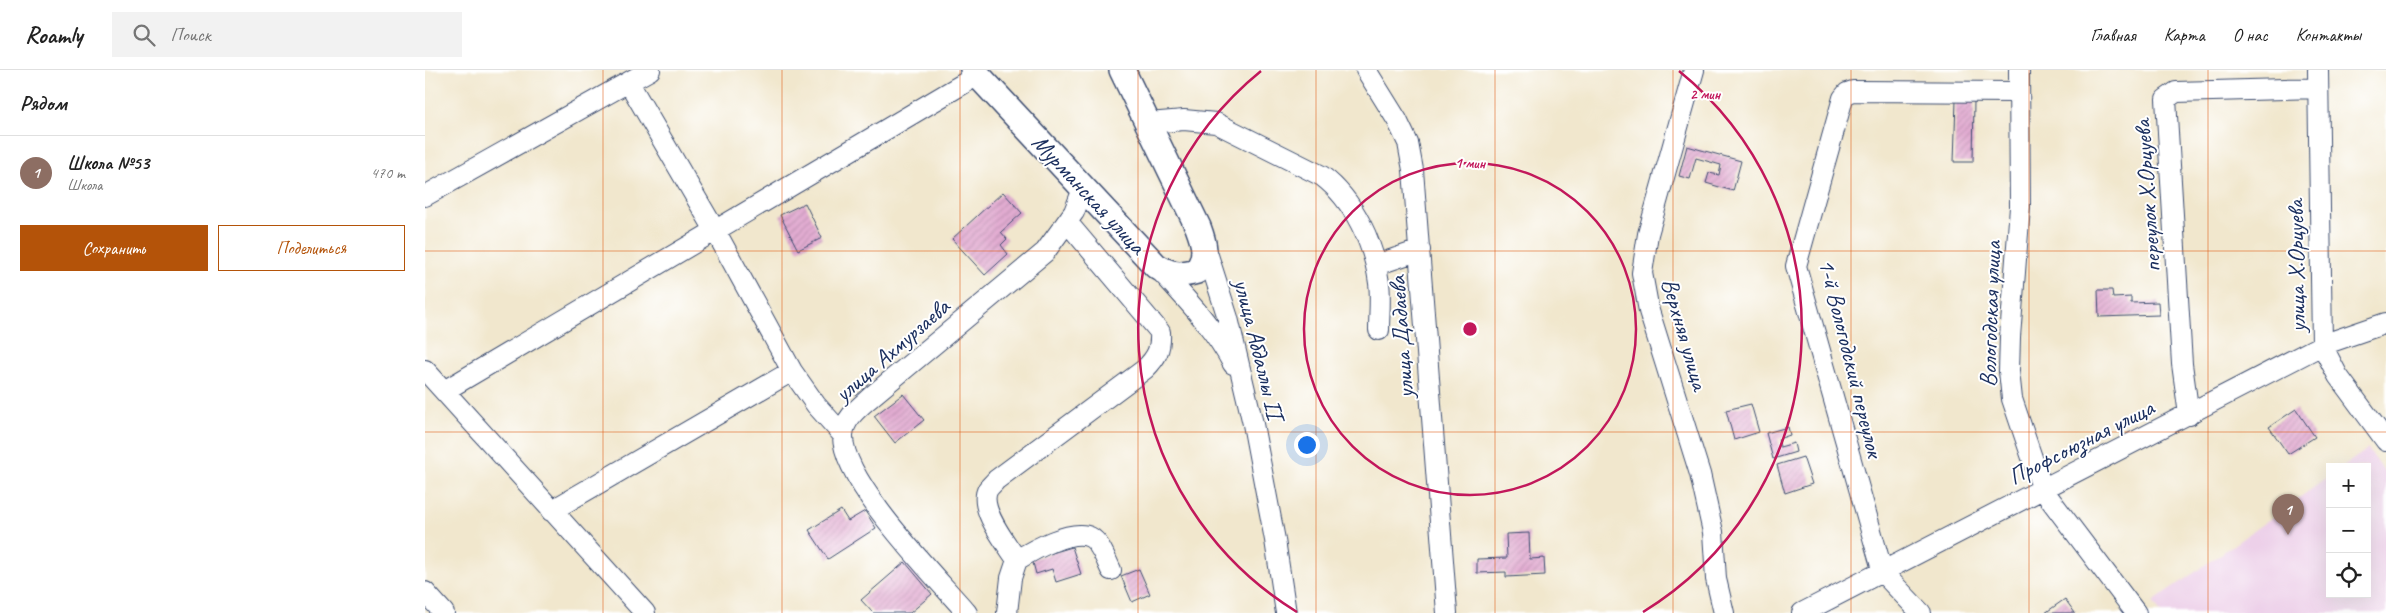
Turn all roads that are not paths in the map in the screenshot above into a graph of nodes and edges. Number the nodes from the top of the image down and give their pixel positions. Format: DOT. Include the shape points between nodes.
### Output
graph roads {
  1 [pos="650,70"];
  2 [pos="1122,70"];
  3 [pos="1365,70"];
  4 [pos="1693,70"];
  5 [pos="2019,70"];
  6 [pos="976,73"];
  7 [pos="2318,79"];
  8 [pos="629,83"];
  9 [pos="2019,92"];
  10 [pos="1149,123"];
  11 [pos="1083,188"];
  12 [pos="425,196"];
  13 [pos="1067,222"];
  14 [pos="716,232"];
  15 [pos="1205,246"];
  16 [pos="1419,250"];
  17 [pos="1375,265"];
  18 [pos="1156,266"];
  19 [pos="2386,323"];
  20 [pos="1379,330"];
  21 [pos="2322,345"];
  22 [pos="425,370"];
  23 [pos="792,371"];
  24 [pos="1245,388"];
  25 [pos="445,391"];
  26 [pos="2189,415"];
  27 [pos="843,435"];
  28 [pos="2386,441"];
  29 [pos="2043,490"];
  30 [pos="551,510"];
  31 [pos="1017,560"];
  32 [pos="1111,570"];
  33 [pos="1883,573"];
  34 [pos="425,592"];
  35 [pos="444,613"];
  36 [pos="645,613"];
  37 [pos="967,613"];
  38 [pos="1007,613"];
  39 [pos="1286,613"];
  40 [pos="1447,613"];
  41 [pos="1724,613"];
  42 [pos="1802,613"];
  43 [pos="1921,613"];
  44 [pos="2136,613"];
  1 -- 8 [label="street"];
  2 -- 10 [label="main road"];
  3 -- 16 [label="street, улица Дадаева" via="1408,143"];
  4 -- 41 [label="street, Верхняя улица" via="1648,234 1642,273 1649,311 1701,474"];
  5 -- 9 [label="street, Вологодская улица"];
  6 -- 11 [label="main road, Мурманская улица"];
  6 -- 14 [label="street"];
  7 -- 21 [label="street, улица Х.Орцуева"];
  7 -- 26 [label="street, переулок Х.Орцуева" via="2176,92 2166,99 2182,364"];
  8 -- 12 [label="street"];
  8 -- 14 [label="street"];
  9 -- 29 [label="street, Вологодская улица" via="2020,208 2009,371 2012,399"];
  9 -- 33 [label="street, 1-й Вологодский переулок" via="1853,91 1843,98 1797,268"];
  10 -- 15 [label="main road"];
  10 -- 17 [label="street" via="1184,120 1216,124 1322,176 1336,186 1350,206 1374,256"];
  11 -- 13 [label="street, улица Ахмурзаева"];
  11 -- 18 [label="main road, Мурманская улица"];
  13 -- 27 [label="street, улица Ахмурзаева" via="1045,252 852,415"];
  13 -- 31 [label="street" via="1160,332 1161,346 1145,369 987,490 985,504 990,518"];
  14 -- 23 [label="street"];
  14 -- 25 [label="street"];
  15 -- 18 [label="main road, Мурманская улица" via="1203,263 1197,271 1171,274"];
  15 -- 24 [label="street, улица Абдаллы II" via="1228,318"];
  16 -- 17 [label="street"];
  16 -- 40 [label="street, улица Дадаева"];
  17 -- 20 [label="street" via="1379,285"];
  18 -- 24 [label="street" via="1195,309 1224,348"];
  19 -- 21 [label="street, Профсоюзная улица"];
  21 -- 26 [label="street, Профсоюзная улица"];
  21 -- 28 [label="street, улица Х.Орцуева" via="2338,376"];
  22 -- 25 [label="street"];
  23 -- 27 [label="street"];
  23 -- 30 [label="street"];
  24 -- 39 [label="street, улица Абдаллы II"];
  25 -- 30 [label="street"];
  26 -- 29 [label="street, Профсоюзная улица"];
  27 -- 37 [label="street, улица Ахмурзаева" via="851,462 872,502"];
  29 -- 33 [label="street, Профсоюзная улица"];
  29 -- 44 [label="street, Вологодская улица"];
  30 -- 36 [label="street"];
  31 -- 32 [label="street" via="1033,549 1074,534 1090,537"];
  31 -- 38 [label="street" via="1011,578"];
  33 -- 42 [label="street, Профсоюзная улица"];
  33 -- 43 [label="street"];
  34 -- 35 [label="street"];
}
